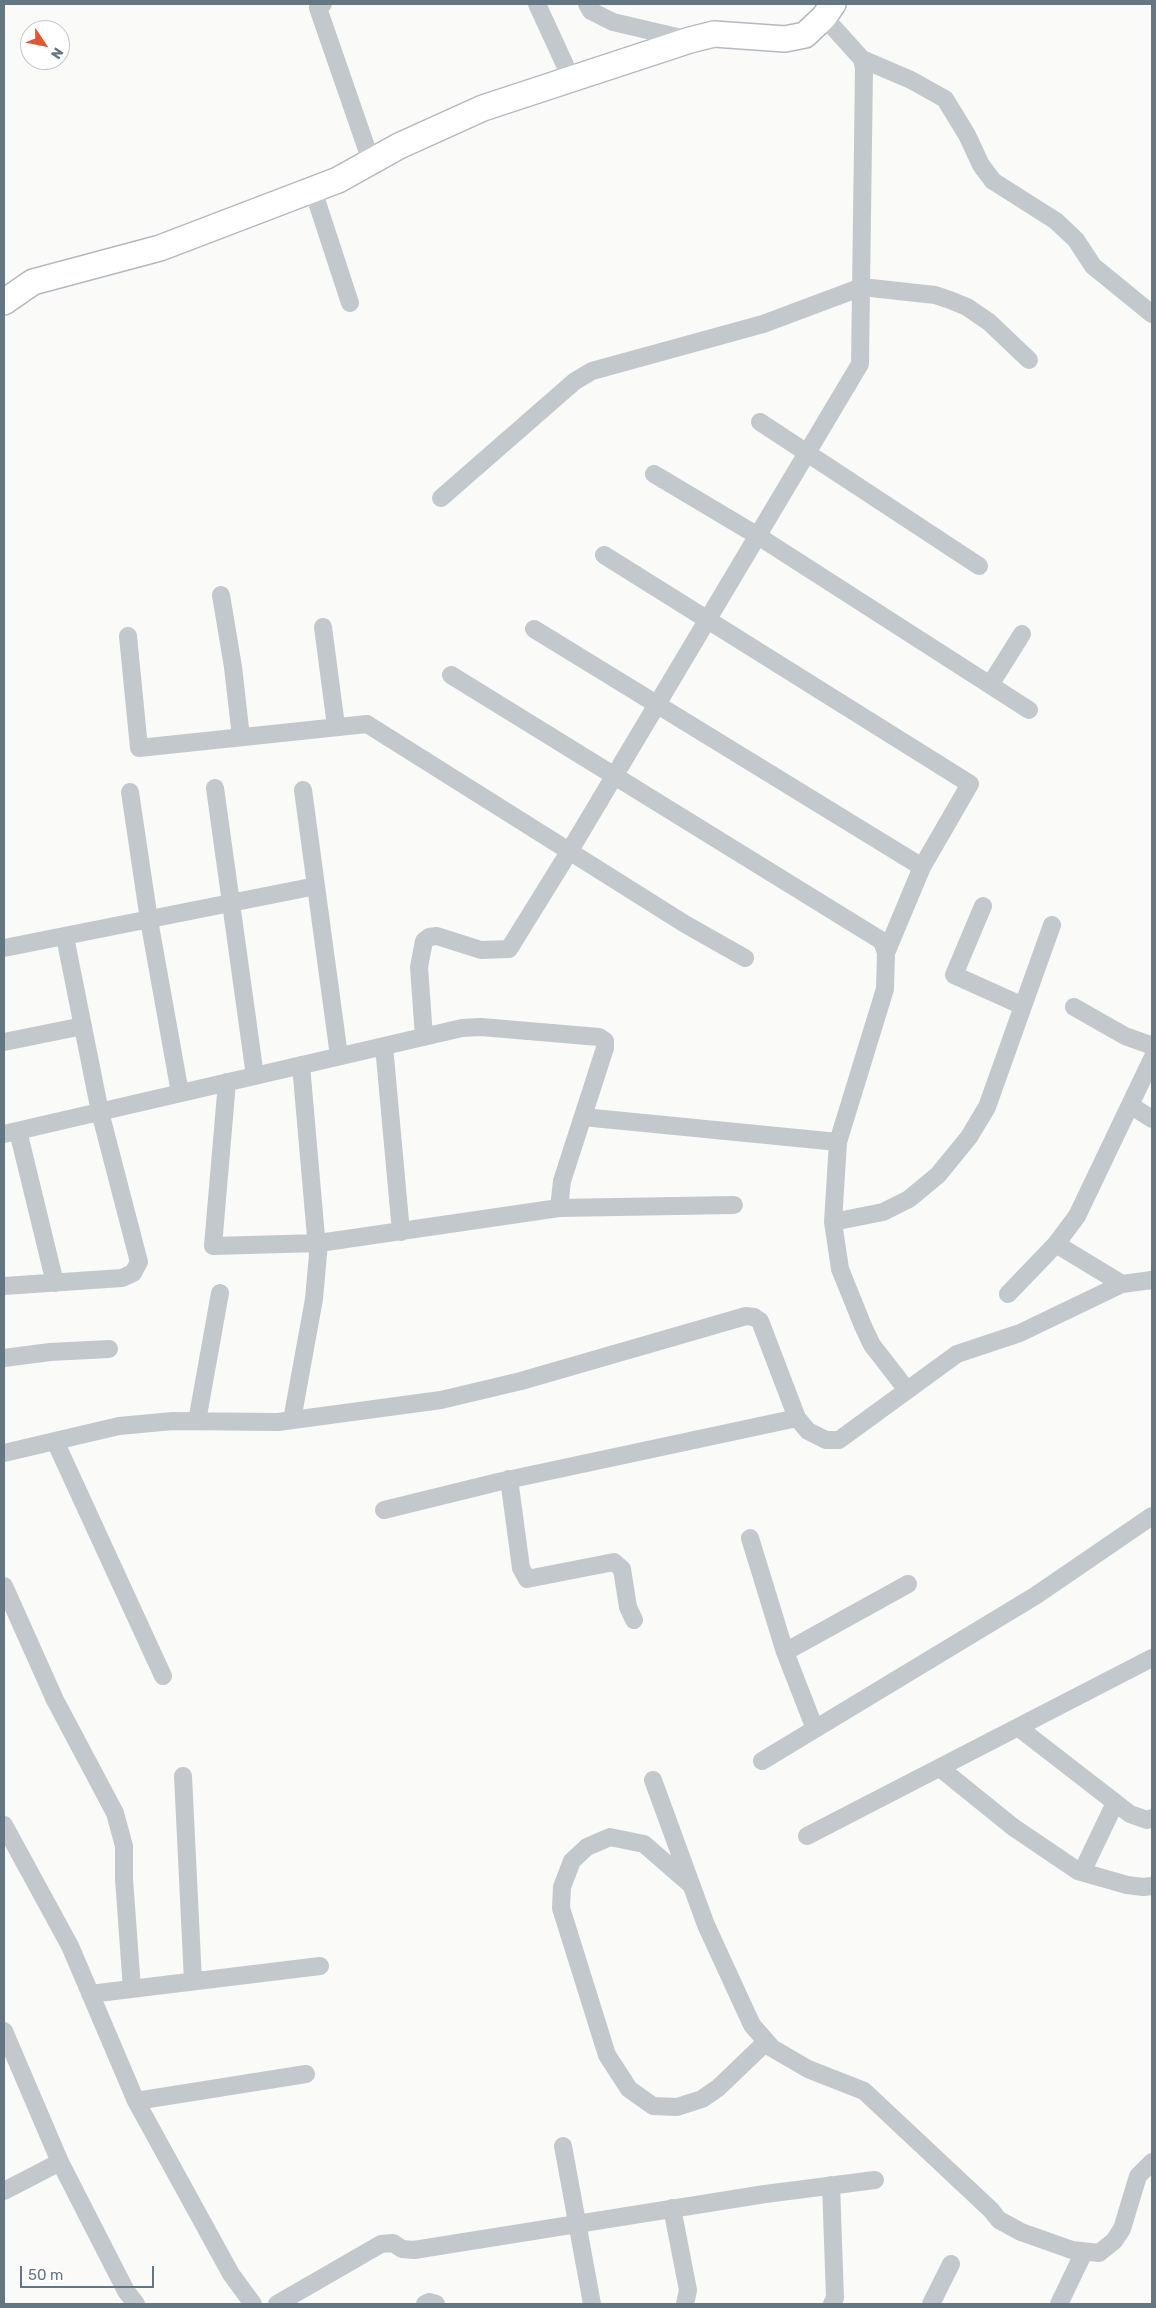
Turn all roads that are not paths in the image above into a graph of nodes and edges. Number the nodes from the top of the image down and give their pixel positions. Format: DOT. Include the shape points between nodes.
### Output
graph roads {
  1 [pos="323,4"];
  2 [pos="537,4"];
  3 [pos="587,4"];
  4 [pos="829,10"];
  5 [pos="690,40"];
  6 [pos="862,59"];
  7 [pos="571,78"];
  8 [pos="371,161"];
  9 [pos="313,190"];
  10 [pos="862,287"];
  11 [pos="4,302"];
  12 [pos="350,303"];
  13 [pos="1152,314"];
  14 [pos="1029,360"];
  15 [pos="760,422"];
  16 [pos="808,454"];
  17 [pos="654,474"];
  18 [pos="441,498"];
  19 [pos="758,536"];
  20 [pos="604,555"];
  21 [pos="980,566"];
  22 [pos="221,595"];
  23 [pos="708,621"];
  24 [pos="323,627"];
  25 [pos="534,629"];
  26 [pos="1022,634"];
  27 [pos="128,636"];
  28 [pos="451,675"];
  29 [pos="990,686"];
  30 [pos="657,705"];
  31 [pos="1029,710"];
  32 [pos="336,726"];
  33 [pos="241,737"];
  34 [pos="615,776"];
  35 [pos="215,788"];
  36 [pos="302,790"];
  37 [pos="130,792"];
  38 [pos="569,852"];
  39 [pos="922,867"];
  40 [pos="316,886"];
  41 [pos="231,903"];
  42 [pos="983,906"];
  43 [pos="149,920"];
  44 [pos="1052,925"];
  45 [pos="65,937"];
  46 [pos="4,948"];
  47 [pos="886,953"];
  48 [pos="745,958"];
  49 [pos="1023,1006"];
  50 [pos="1074,1008"];
  51 [pos="83,1026"];
  52 [pos="424,1037"];
  53 [pos="4,1042"];
  54 [pos="384,1046"];
  55 [pos="1152,1048"];
  56 [pos="338,1056"];
  57 [pos="1152,1059"];
  58 [pos="301,1065"];
  59 [pos="255,1076"];
  60 [pos="227,1082"];
  61 [pos="180,1093"];
  62 [pos="1130,1105"];
  63 [pos="100,1112"];
  64 [pos="583,1117"];
  65 [pos="1152,1119"];
  66 [pos="11,1133"];
  67 [pos="838,1142"];
  68 [pos="734,1205"];
  69 [pos="559,1208"];
  70 [pos="833,1222"];
  71 [pos="401,1232"];
  72 [pos="319,1244"];
  73 [pos="1056,1244"];
  74 [pos="1152,1280"];
  75 [pos="56,1283"];
  76 [pos="1122,1284"];
  77 [pos="4,1286"];
  78 [pos="220,1293"];
  79 [pos="1008,1294"];
  80 [pos="109,1349"];
  81 [pos="4,1358"];
  82 [pos="907,1390"];
  83 [pos="797,1418"];
  84 [pos="292,1420"];
  85 [pos="197,1421"];
  86 [pos="55,1441"];
  87 [pos="4,1453"];
  88 [pos="509,1479"];
  89 [pos="384,1510"];
  90 [pos="1152,1516"];
  91 [pos="750,1538"];
  92 [pos="908,1584"];
  93 [pos="4,1586"];
  94 [pos="634,1620"];
  95 [pos="785,1652"];
  96 [pos="1152,1658"];
  97 [pos="163,1676"];
  98 [pos="1019,1728"];
  99 [pos="815,1729"];
  100 [pos="762,1761"];
  101 [pos="940,1768"];
  102 [pos="183,1776"];
  103 [pos="653,1780"];
  104 [pos="1115,1803"];
  105 [pos="1152,1818"];
  106 [pos="4,1825"];
  107 [pos="807,1836"];
  108 [pos="1082,1872"];
  109 [pos="692,1886"];
  110 [pos="1152,1886"];
  111 [pos="320,1966"];
  112 [pos="192,1981"];
  113 [pos="132,1989"];
  114 [pos="90,1994"];
  115 [pos="4,2032"];
  116 [pos="766,2042"];
  117 [pos="306,2074"];
  118 [pos="136,2101"];
  119 [pos="564,2146"];
  120 [pos="60,2162"];
  121 [pos="1152,2162"];
  122 [pos="875,2180"];
  123 [pos="831,2185"];
  124 [pos="4,2191"];
  125 [pos="672,2208"];
  126 [pos="579,2224"];
  127 [pos="1084,2252"];
  128 [pos="951,2264"];
  129 [pos="136,2304"];
  130 [pos="253,2304"];
  131 [pos="277,2304"];
  132 [pos="425,2304"];
  133 [pos="436,2304"];
  134 [pos="592,2304"];
  135 [pos="685,2304"];
  136 [pos="832,2304"];
  137 [pos="931,2304"];
  138 [pos="1058,2304"];
  1 -- 8 [label="street" via="318,8"];
  2 -- 7 [label="street"];
  3 -- 5 [label="street" via="591,11 613,22"];
  4 -- 5 [label="street" via="804,35 785,39 714,34"];
  4 -- 6 [label="street"];
  5 -- 7 [label="street"];
  6 -- 10 [label="street"];
  6 -- 13 [label="street" via="945,99 993,181 1056,221 1076,240 1094,266"];
  7 -- 8 [label="street" via="483,108"];
  8 -- 9 [label="street"];
  9 -- 11 [label="street" via="160,248 33,282"];
  9 -- 12 [label="street"];
  10 -- 14 [label="street" via="935,295 950,300 978,314"];
  10 -- 16 [label="street" via="860,364"];
  10 -- 18 [label="street" via="764,324 592,371 575,381"];
  15 -- 16 [label="street"];
  16 -- 19 [label="street"];
  16 -- 21 [label="street"];
  17 -- 19 [label="street"];
  19 -- 23 [label="street"];
  19 -- 29 [label="street"];
  20 -- 23 [label="street"];
  22 -- 33 [label="street"];
  23 -- 30 [label="street"];
  23 -- 39 [label="street" via="970,784"];
  24 -- 32 [label="street"];
  25 -- 30 [label="street"];
  26 -- 29 [label="street"];
  27 -- 33 [label="street" via="139,748"];
  28 -- 34 [label="street"];
  29 -- 31 [label="street"];
  30 -- 34 [label="street"];
  30 -- 39 [label="street"];
  32 -- 33 [label="street"];
  32 -- 38 [label="street" via="367,724 382,732"];
  34 -- 38 [label="street"];
  34 -- 47 [label="street" via="882,940"];
  35 -- 41 [label="street"];
  36 -- 40 [label="street"];
  37 -- 43 [label="street"];
  38 -- 48 [label="street"];
  38 -- 52 [label="street" via="508,949 481,950 436,936 424,941 418,967"];
  39 -- 47 [label="street"];
  40 -- 41 [label="street"];
  40 -- 56 [label="street"];
  41 -- 43 [label="street"];
  41 -- 59 [label="street"];
  42 -- 49 [label="street" via="954,975"];
  43 -- 45 [label="street"];
  43 -- 61 [label="street"];
  44 -- 49 [label="street"];
  45 -- 46 [label="street"];
  45 -- 51 [label="street"];
  47 -- 67 [label="street" via="885,989"];
  49 -- 70 [label="street" via="987,1107 969,1137 938,1175 910,1199 883,1212"];
  50 -- 55 [label="street"];
  51 -- 53 [label="street"];
  51 -- 63 [label="street"];
  52 -- 54 [label="street"];
  52 -- 64 [label="street" via="481,1027 599,1036 605,1041 605,1048"];
  54 -- 56 [label="street"];
  54 -- 71 [label="street"];
  56 -- 58 [label="street"];
  57 -- 62 [label="street"];
  58 -- 59 [label="street"];
  58 -- 72 [label="street"];
  59 -- 60 [label="street"];
  60 -- 61 [label="street"];
  60 -- 72 [label="street" via="213,1246"];
  61 -- 63 [label="street"];
  62 -- 65 [label="street"];
  62 -- 73 [label="street" via="1076,1216"];
  63 -- 66 [label="street"];
  63 -- 75 [label="street" via="139,1262 133,1273 122,1278"];
  64 -- 67 [label="street"];
  64 -- 69 [label="street" via="562,1181"];
  66 -- 75 [label="street"];
  67 -- 70 [label="street"];
  68 -- 69 [label="street"];
  69 -- 71 [label="street"];
  70 -- 82 [label="street" via="840,1269 863,1326 872,1345"];
  71 -- 72 [label="street"];
  72 -- 84 [label="street" via="314,1300"];
  73 -- 76 [label="street"];
  73 -- 79 [label="street"];
  74 -- 76 [label="street"];
  75 -- 77 [label="street"];
  76 -- 82 [label="street" via="1020,1333 958,1354"];
  78 -- 85 [label="street"];
  80 -- 81 [label="street"];
  82 -- 83 [label="street" via="839,1440 826,1440 808,1431"];
  83 -- 84 [label="street" via="760,1322 754,1316 746,1316 521,1381 441,1400"];
  83 -- 88 [label="street"];
  84 -- 85 [label="street"];
  85 -- 86 [label="street" via="119,1426"];
  86 -- 87 [label="street"];
  86 -- 97 [label="street"];
  88 -- 89 [label="street"];
  88 -- 94 [label="street" via="521,1568 527,1579 614,1562 622,1569 628,1607"];
  90 -- 99 [label="street" via="1035,1596"];
  91 -- 95 [label="street"];
  92 -- 95 [label="street"];
  93 -- 113 [label="street" via="55,1700 116,1813 124,1846"];
  95 -- 99 [label="street"];
  96 -- 98 [label="street"];
  98 -- 101 [label="street"];
  98 -- 104 [label="street"];
  99 -- 100 [label="street"];
  101 -- 107 [label="street"];
  101 -- 108 [label="street" via="1013,1827"];
  102 -- 112 [label="street"];
  103 -- 109 [label="street"];
  104 -- 105 [label="street" via="1130,1814 1147,1820"];
  104 -- 108 [label="street"];
  106 -- 114 [label="street" via="58,1922"];
  108 -- 110 [label="street" via="1127,1885"];
  109 -- 116 [label="street" via="706,1925 752,2025"];
  109 -- 116 [label="street" via="644,1844 610,1837 587,1846 572,1861 562,1887 561,1908 607,2055 629,2089 653,2106 677,2107 702,2099 718,2088"];
  111 -- 112 [label="street"];
  112 -- 113 [label="street"];
  113 -- 114 [label="street"];
  114 -- 118 [label="street"];
  115 -- 120 [label="street"];
  116 -- 127 [label="street" via="808,2069 864,2091 999,2220 1021,2232"];
  117 -- 118 [label="street"];
  118 -- 130 [label="street" via="231,2274"];
  119 -- 126 [label="street"];
  120 -- 124 [label="street"];
  120 -- 129 [label="street" via="126,2291"];
  121 -- 127 [label="street" via="1138,2176 1122,2229 1114,2241 1099,2254"];
  122 -- 123 [label="street"];
  123 -- 125 [label="street"];
  123 -- 136 [label="street" via="835,2298"];
  125 -- 126 [label="street"];
  125 -- 135 [label="street" via="688,2290"];
  126 -- 131 [label="street" via="414,2250 393,2243 381,2244"];
  126 -- 134 [label="street"];
  127 -- 138 [label="street"];
  128 -- 137 [label="street"];
  132 -- 133 [label="street"];
}
